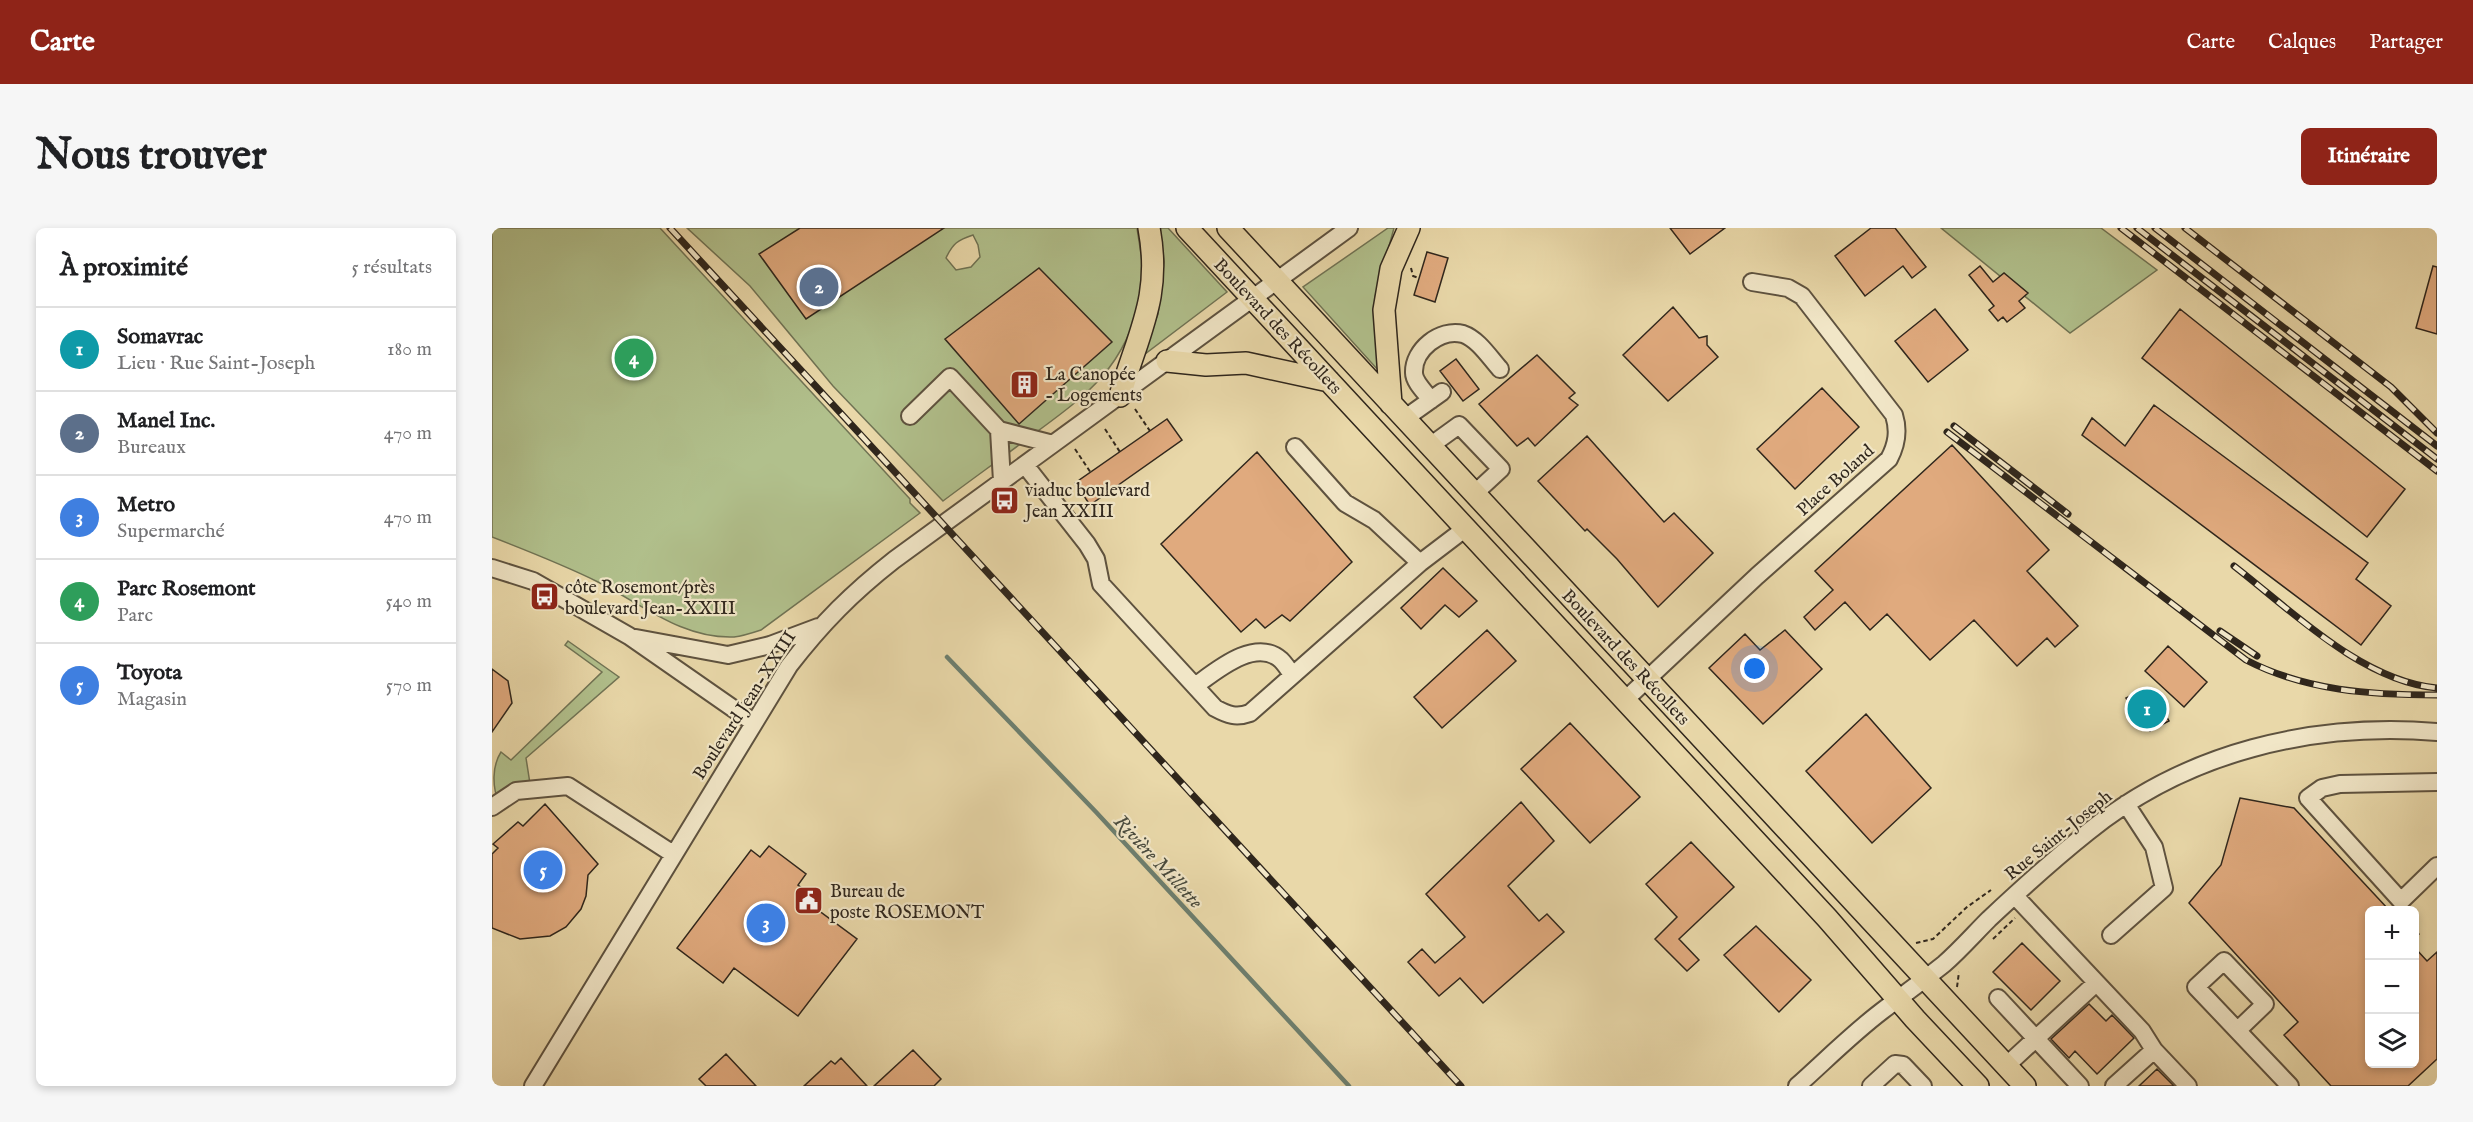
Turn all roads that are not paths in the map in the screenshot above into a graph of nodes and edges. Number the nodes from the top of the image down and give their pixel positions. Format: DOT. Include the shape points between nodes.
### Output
graph roads {
  1 [pos="1149,228"];
  2 [pos="1187,228"];
  3 [pos="1228,228"];
  4 [pos="1349,228"];
  5 [pos="1409,228"];
  6 [pos="1277,282"];
  7 [pos="1752,282"];
  8 [pos="1254,298"];
  9 [pos="1167,361"];
  10 [pos="1500,369"];
  11 [pos="1329,381"];
  12 [pos="1128,403"];
  13 [pos="1398,411"];
  14 [pos="910,416"];
  15 [pos="999,430"];
  16 [pos="1053,444"];
  17 [pos="1430,446"];
  18 [pos="1295,447"];
  19 [pos="1024,465"];
  20 [pos="1002,481"];
  21 [pos="1474,494"];
  22 [pos="1466,528"];
  23 [pos="1420,563"];
  24 [pos="492,568"];
  25 [pos="819,627"];
  26 [pos="629,636"];
  27 [pos="1292,675"];
  28 [pos="1647,679"];
  29 [pos="1195,686"];
  30 [pos="1625,700"];
  31 [pos="754,723"];
  32 [pos="2437,732"];
  33 [pos="2437,782"];
  34 [pos="2126,804"];
  35 [pos="492,807"];
  36 [pos="673,854"];
  37 [pos="2437,866"];
  38 [pos="2014,896"];
  39 [pos="2111,935"];
  40 [pos="1925,978"];
  41 [pos="2096,984"];
  42 [pos="1998,998"];
  43 [pos="1899,999"];
  44 [pos="2238,1030"];
  45 [pos="2036,1039"];
  46 [pos="2154,1050"];
  47 [pos="2006,1066"];
  48 [pos="533,1086"];
  49 [pos="1797,1086"];
  50 [pos="1871,1086"];
  51 [pos="1923,1086"];
  52 [pos="1978,1086"];
  53 [pos="2025,1086"];
  54 [pos="2080,1086"];
  55 [pos="2114,1086"];
  56 [pos="2188,1086"];
  57 [pos="2290,1086"];
  1 -- 12 [label="main road" via="1153,258 1151,300 1131,356"];
  2 -- 8 [label="main road, Boulevard des Récollets"];
  3 -- 6 [label="main road, Boulevard des Récollets"];
  4 -- 6 [label="street, Boulevard Jean-XXIII"];
  5 -- 13 [label="main road" via="1391,269 1384,303 1384,328"];
  6 -- 8 [label="street, Boulevard Jean-XXIII"];
  6 -- 13 [label="main road, Boulevard des Récollets"];
  7 -- 28 [label="street, Place Boland" via="1788,288 1802,296 1894,415 1898,426 1896,447 1889,459"];
  8 -- 9 [label="street, Boulevard Jean-XXIII"];
  8 -- 11 [label="main road, Boulevard des Récollets"];
  9 -- 11 [label="main road" via="1254,364"];
  9 -- 12 [label="street, Boulevard Jean-XXIII"];
  10 -- 13 [label="street" via="1465,335 1436,337 1419,356 1414,373 1416,380 1437,396"];
  11 -- 22 [label="main road, Boulevard des Récollets"];
  12 -- 16 [label="street, Boulevard Jean-XXIII"];
  13 -- 17 [label="main road, Boulevard des Récollets"];
  14 -- 15 [label="street" via="950,377"];
  15 -- 16 [label="street"];
  15 -- 20 [label="street"];
  16 -- 19 [label="street, Boulevard Jean-XXIII"];
  17 -- 21 [label="main road, Boulevard des Récollets"];
  17 -- 21 [label="street" via="1459,424 1501,469"];
  18 -- 23 [label="street" via="1345,503 1374,520"];
  19 -- 20 [label="street, Boulevard Jean-XXIII"];
  19 -- 29 [label="street" via="1087,544 1096,559 1101,584"];
  20 -- 25 [label="street, Boulevard Jean-XXIII" via="889,564"];
  21 -- 28 [label="main road, Boulevard des Récollets"];
  22 -- 23 [label="street"];
  22 -- 30 [label="main road, Boulevard des Récollets"];
  23 -- 27 [label="street"];
  24 -- 26 [label="street" via="533,581"];
  25 -- 26 [label="street" via="728,655"];
  25 -- 31 [label="street, Boulevard Jean-XXIII"];
  26 -- 31 [label="street"];
  27 -- 29 [label="street" via="1270,653 1256,653 1227,663"];
  27 -- 29 [label="street" via="1250,713 1239,717 1215,708"];
  28 -- 30 [label="street, Place Boland"];
  28 -- 40 [label="main road, Boulevard des Récollets"];
  30 -- 43 [label="main road, Boulevard des Récollets"];
  31 -- 36 [label="street, Boulevard Jean-XXIII"];
  32 -- 34 [label="street, Rue Saint-Joseph" via="2358,730 2260,745 2188,771"];
  33 -- 37 [label="street" via="2340,784 2322,788 2308,798 2401,901"];
  34 -- 38 [label="street, Rue Saint-Joseph" via="2079,838"];
  34 -- 39 [label="street" via="2154,847 2164,888"];
  35 -- 36 [label="street" via="516,791 568,786"];
  36 -- 48 [label="street, Boulevard Jean-XXIII"];
  38 -- 40 [label="street, Rue Saint-Joseph"];
  38 -- 41 [label="street"];
  40 -- 43 [label="street, Rue Saint-Joseph"];
  40 -- 47 [label="main road, Boulevard des Récollets"];
  41 -- 45 [label="street"];
  41 -- 46 [label="street" via="2142,1031"];
  42 -- 45 [label="street"];
  43 -- 49 [label="street, Rue Saint-Joseph"];
  43 -- 52 [label="main road, Boulevard des Récollets"];
  44 -- 57 [label="street"];
  45 -- 47 [label="street"];
  45 -- 54 [label="street"];
  46 -- 55 [label="street"];
  46 -- 56 [label="street"];
  47 -- 53 [label="main road, Boulevard des Récollets"];
  50 -- 51 [label="street" via="1895,1064 1903,1065"];
}
